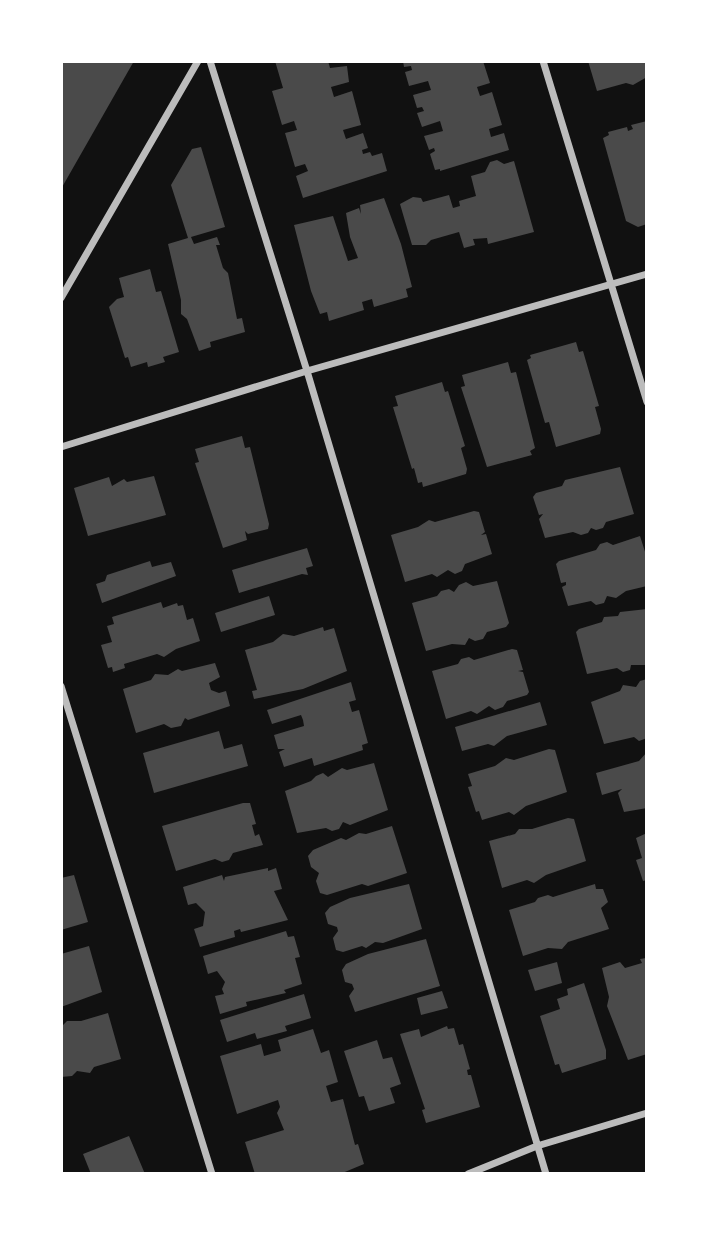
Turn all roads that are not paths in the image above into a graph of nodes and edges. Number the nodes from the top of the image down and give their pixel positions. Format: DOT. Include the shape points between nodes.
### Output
graph roads {
  1 [pos="198,61"];
  2 [pos="211,61"];
  3 [pos="544,61"];
  4 [pos="647,274"];
  5 [pos="612,284"];
  6 [pos="61,298"];
  7 [pos="307,371"];
  8 [pos="647,402"];
  9 [pos="61,447"];
  10 [pos="61,686"];
  11 [pos="647,1113"];
  12 [pos="537,1146"];
  13 [pos="212,1174"];
  14 [pos="468,1174"];
  15 [pos="546,1174"];
  1 -- 6 [label="street"];
  2 -- 7 [label="street"];
  3 -- 5 [label="street"];
  4 -- 5 [label="street"];
  5 -- 7 [label="street"];
  5 -- 8 [label="street"];
  7 -- 9 [label="street"];
  7 -- 12 [label="street"];
  10 -- 13 [label="street"];
  11 -- 12 [label="street"];
  12 -- 14 [label="street"];
  12 -- 15 [label="street"];
}
